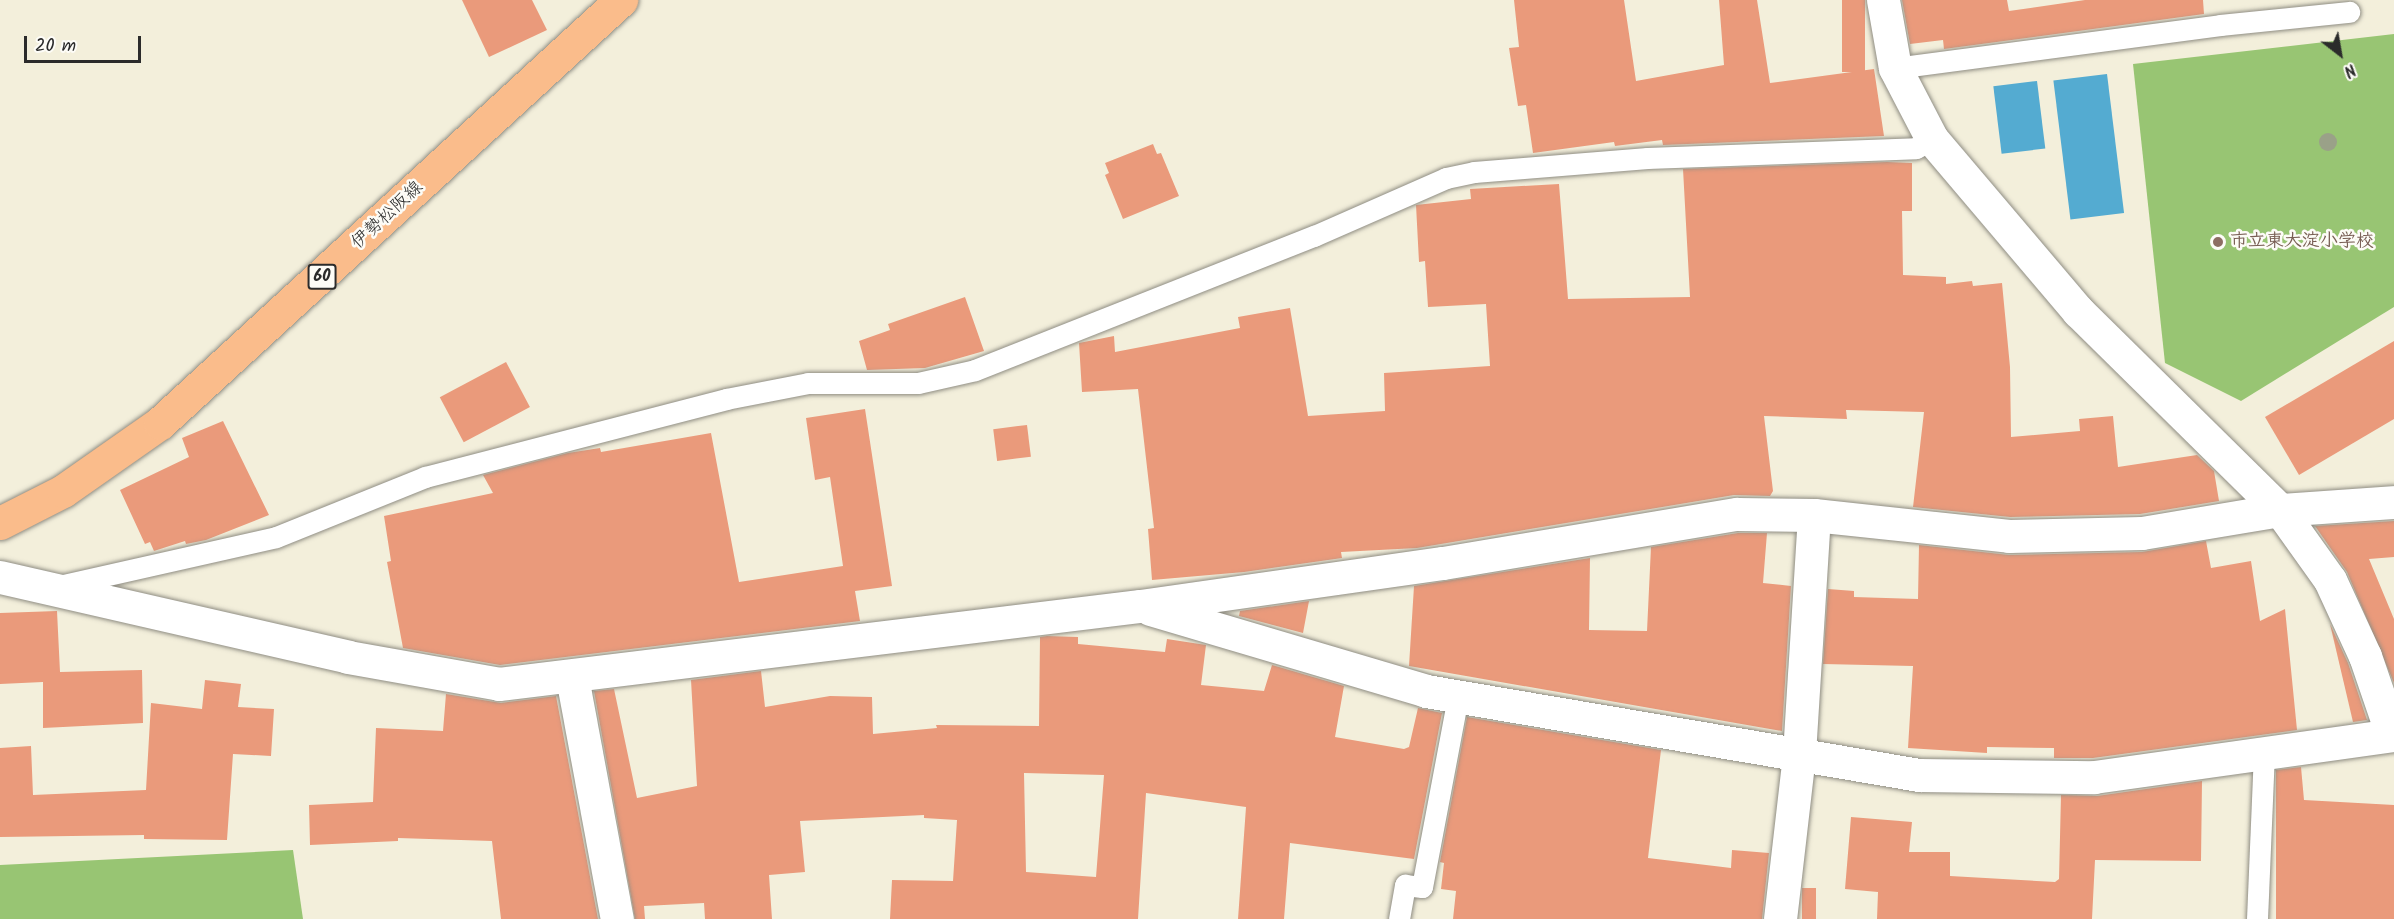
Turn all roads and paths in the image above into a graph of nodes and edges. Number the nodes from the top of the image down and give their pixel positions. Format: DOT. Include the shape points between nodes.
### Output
graph roads {
  1 [pos="621,0"];
  2 [pos="1883,0"];
  3 [pos="2349,12"];
  4 [pos="1895,68"];
  5 [pos="1932,139"];
  6 [pos="2394,502"];
  7 [pos="2280,510"];
  8 [pos="1814,515"];
  9 [pos="0,523"];
  10 [pos="0,577"];
  11 [pos="53,587"];
  12 [pos="1140,606"];
  13 [pos="572,677"];
  14 [pos="1458,696"];
  15 [pos="2393,735"];
  16 [pos="2264,752"];
  17 [pos="1799,754"];
  18 [pos="617,919"];
  19 [pos="1399,919"];
  20 [pos="1780,919"];
  21 [pos="2257,919"];
  1 -- 9 [label="main road, 伊勢松阪線 / 60" via="160,423 63,491"];
  2 -- 4 [label="street"];
  3 -- 4 [label="lane"];
  4 -- 5 [label="street"];
  5 -- 7 [label="street" via="2078,311"];
  5 -- 11 [label="lane" via="1916,148 1647,158 1474,172 1446,178 1314,236 975,370 918,383 808,383 726,399 425,477 276,537"];
  6 -- 7 [label="street"];
  7 -- 8 [label="street" via="2142,534 2009,536"];
  7 -- 15 [label="street" via="2330,580 2365,656"];
  8 -- 12 [label="street" via="1737,514"];
  8 -- 17 [label="street"];
  10 -- 11 [label="street"];
  11 -- 13 [label="street" via="348,657 499,684"];
  12 -- 13 [label="street"];
  12 -- 14 [label="street" via="1426,691"];
  13 -- 18 [label="street"];
  14 -- 17 [label="street"];
  14 -- 19 [label="lane" via="1422,886 1405,885"];
  15 -- 16 [label="street"];
  16 -- 17 [label="street" via="2094,777 1919,775"];
  16 -- 21 [label="lane"];
  17 -- 20 [label="street"];
}
